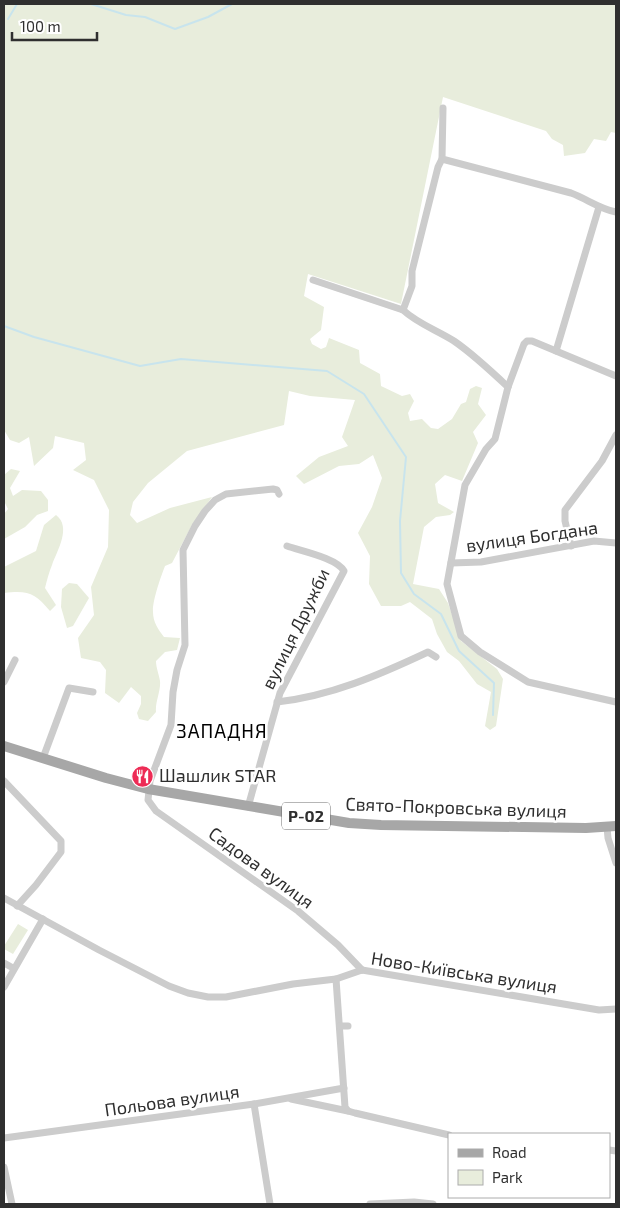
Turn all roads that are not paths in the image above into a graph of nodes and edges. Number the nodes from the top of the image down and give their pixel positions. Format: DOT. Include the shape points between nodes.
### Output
graph roads {
  1 [pos="443,108"];
  2 [pos="442,159"];
  3 [pos="599,207"];
  4 [pos="616,212"];
  5 [pos="313,280"];
  6 [pos="403,310"];
  7 [pos="556,351"];
  8 [pos="616,376"];
  9 [pos="508,387"];
  10 [pos="616,434"];
  11 [pos="279,494"];
  12 [pos="616,543"];
  13 [pos="288,546"];
  14 [pos="571,546"];
  15 [pos="451,563"];
  16 [pos="436,657"];
  17 [pos="16,660"];
  18 [pos="4,682"];
  19 [pos="93,692"];
  20 [pos="277,702"];
  21 [pos="616,702"];
  22 [pos="4,746"];
  23 [pos="43,758"];
  24 [pos="4,781"];
  25 [pos="148,789"];
  26 [pos="248,807"];
  27 [pos="612,826"];
  28 [pos="616,863"];
  29 [pos="4,898"];
  30 [pos="18,906"];
  31 [pos="43,919"];
  32 [pos="4,963"];
  33 [pos="13,968"];
  34 [pos="362,970"];
  35 [pos="336,979"];
  36 [pos="4,987"];
  37 [pos="616,1009"];
  38 [pos="340,1026"];
  39 [pos="348,1026"];
  40 [pos="344,1088"];
  41 [pos="286,1098"];
  42 [pos="254,1104"];
  43 [pos="348,1111"];
  44 [pos="448,1135"];
  45 [pos="4,1138"];
  46 [pos="4,1167"];
  47 [pos="12,1204"];
  48 [pos="270,1204"];
  49 [pos="370,1204"];
  50 [pos="433,1204"];
  1 -- 2 [label="street"];
  2 -- 3 [label="street" via="571,193"];
  2 -- 6 [label="street" via="412,271 412,286"];
  3 -- 4 [label="street"];
  3 -- 7 [label="street"];
  5 -- 6 [label="street"];
  6 -- 9 [label="street" via="412,319 454,341"];
  7 -- 8 [label="street"];
  7 -- 9 [label="street, вулиця Богдана" via="527,341"];
  9 -- 15 [label="street, вулиця Богдана" via="494,439 464,485"];
  10 -- 14 [label="street" via="602,460 565,510"];
  11 -- 25 [label="street" via="273,489 226,494 205,511 183,550 185,645 173,692 171,725"];
  12 -- 14 [label="street, вулиця Богдана" via="594,541"];
  13 -- 20 [label="street, вулиця Дружби" via="335,562 344,571"];
  14 -- 15 [label="street, вулиця Богдана" via="481,562"];
  15 -- 21 [label="street, вулиця Богдана" via="447,584 461,636 528,682"];
  16 -- 20 [label="street, вулиця Дружби" via="428,652 352,686"];
  17 -- 18 [label="street"];
  19 -- 23 [label="street" via="69,688"];
  20 -- 26 [label="street, вулиця Дружби"];
  22 -- 23 [label="main road, Свято-Покровська вулиця / Р-02"];
  23 -- 25 [label="main road, Свято-Покровська вулиця / Р-02"];
  24 -- 30 [label="street" via="60,841 61,852"];
  25 -- 26 [label="main road, Свято-Покровська вулиця / Р-02"];
  25 -- 34 [label="street, Садова вулиця" via="148,800 156,811 298,911"];
  26 -- 27 [label="main road, Свято-Покровська вулиця / Р-02" via="365,824"];
  27 -- 28 [label="street" via="608,838"];
  29 -- 30 [label="street, Ново-Київська вулиця"];
  30 -- 31 [label="street, Ново-Київська вулиця"];
  31 -- 33 [label="street"];
  31 -- 35 [label="street, Ново-Київська вулиця" via="108,955 188,993 226,998"];
  32 -- 33 [label="street"];
  33 -- 36 [label="street"];
  34 -- 35 [label="street, Ново-Київська вулиця"];
  34 -- 37 [label="street, Ново-Київська вулиця" via="599,1010"];
  35 -- 38 [label="street"];
  38 -- 39 [label="street"];
  38 -- 40 [label="street"];
  40 -- 41 [label="street, Польова вулиця"];
  40 -- 43 [label="street"];
  41 -- 42 [label="street, Польова вулиця"];
  41 -- 43 [label="street"];
  42 -- 45 [label="street, Польова вулиця"];
  42 -- 48 [label="street"];
  43 -- 44 [label="street"];
  46 -- 47 [label="street"];
  49 -- 50 [label="street"];
}
